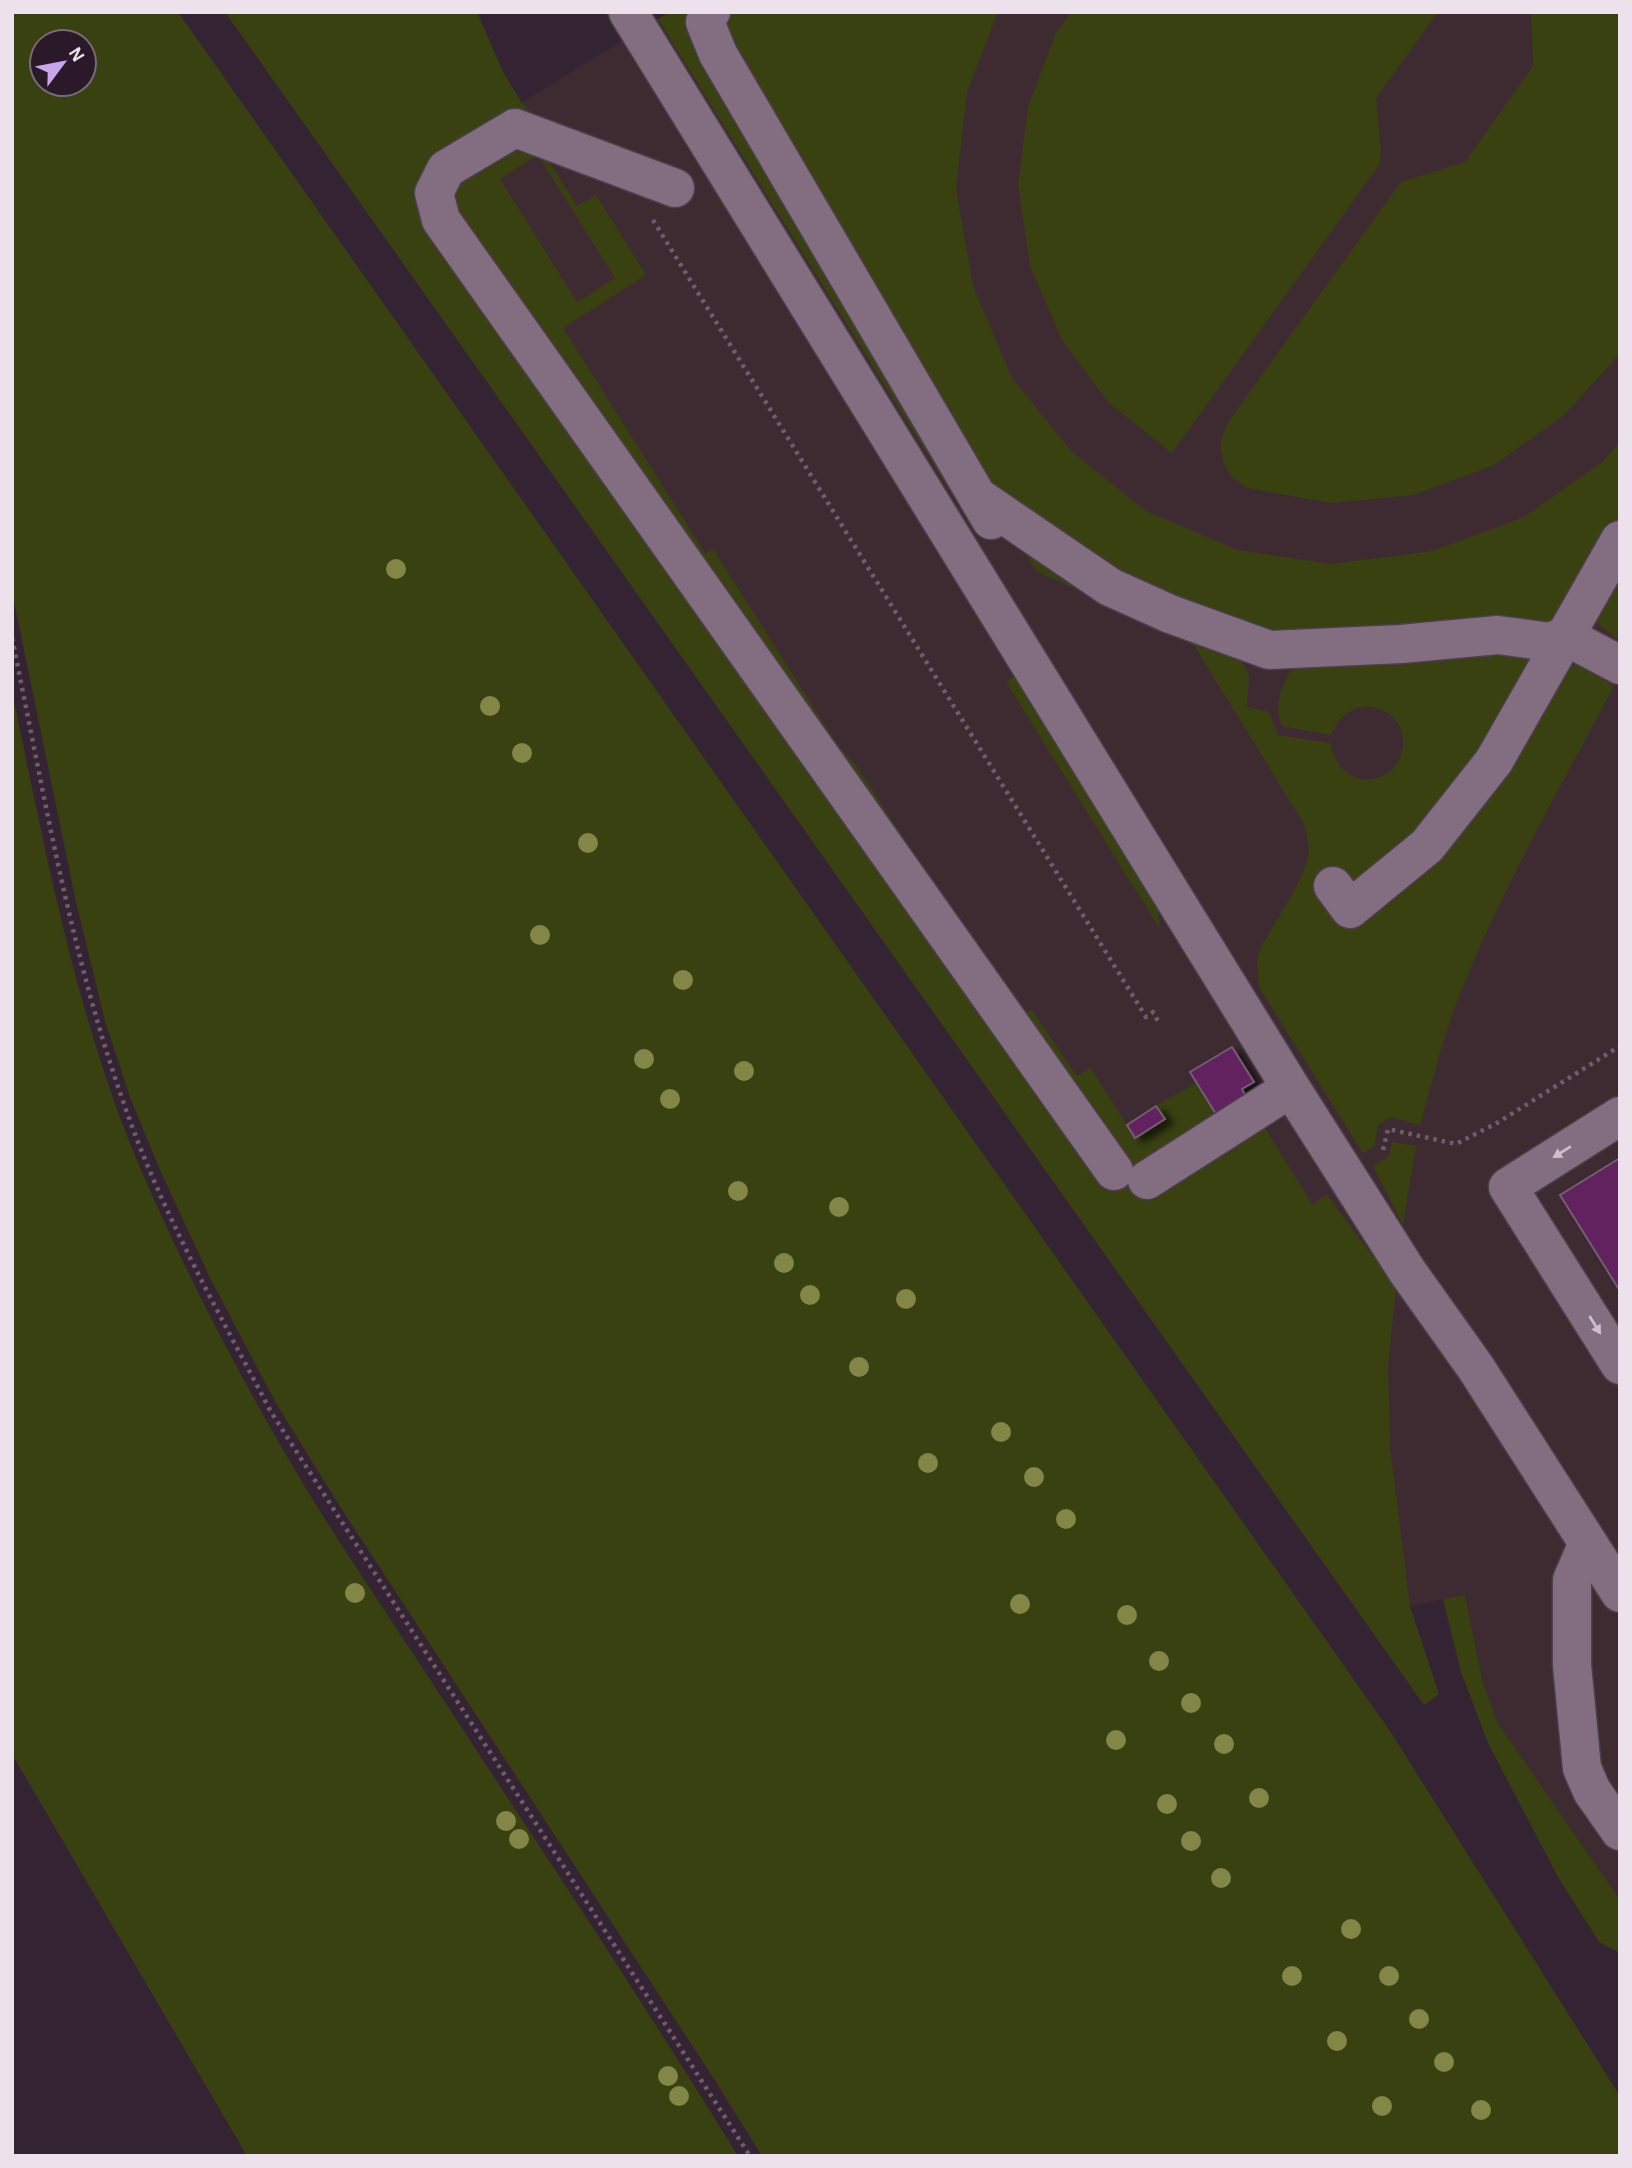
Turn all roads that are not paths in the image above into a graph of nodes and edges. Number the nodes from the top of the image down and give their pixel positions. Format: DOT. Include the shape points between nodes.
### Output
graph roads {
  1 [pos="628,12"];
  2 [pos="711,12"];
  3 [pos="675,188"];
  4 [pos="978,497"];
  5 [pos="1620,540"];
  6 [pos="1008,548"];
  7 [pos="1565,636"];
  8 [pos="1620,665"];
  9 [pos="1333,886"];
  10 [pos="1291,1088"];
  11 [pos="1620,1116"];
  12 [pos="1620,1365"];
  13 [pos="1588,1543"];
  14 [pos="1620,1593"];
  15 [pos="1620,1831"];
  1 -- 10 [label="lane"];
  2 -- 4 [label="lane" via="705,22 718,54"];
  3 -- 10 [label="lane" via="515,128 446,169 434,193 441,220 1130,1175"];
  4 -- 6 [label="lane"];
  4 -- 7 [label="lane" via="1110,587 1269,650 1498,635 1550,642"];
  5 -- 7 [label="lane"];
  7 -- 8 [label="lane"];
  7 -- 9 [label="lane" via="1494,761 1427,846 1350,908"];
  10 -- 13 [label="lane"];
  11 -- 12 [label="lane, one-way" via="1508,1187"];
  13 -- 14 [label="lane"];
  13 -- 15 [label="lane" via="1572,1580 1572,1665 1582,1768"];
}
